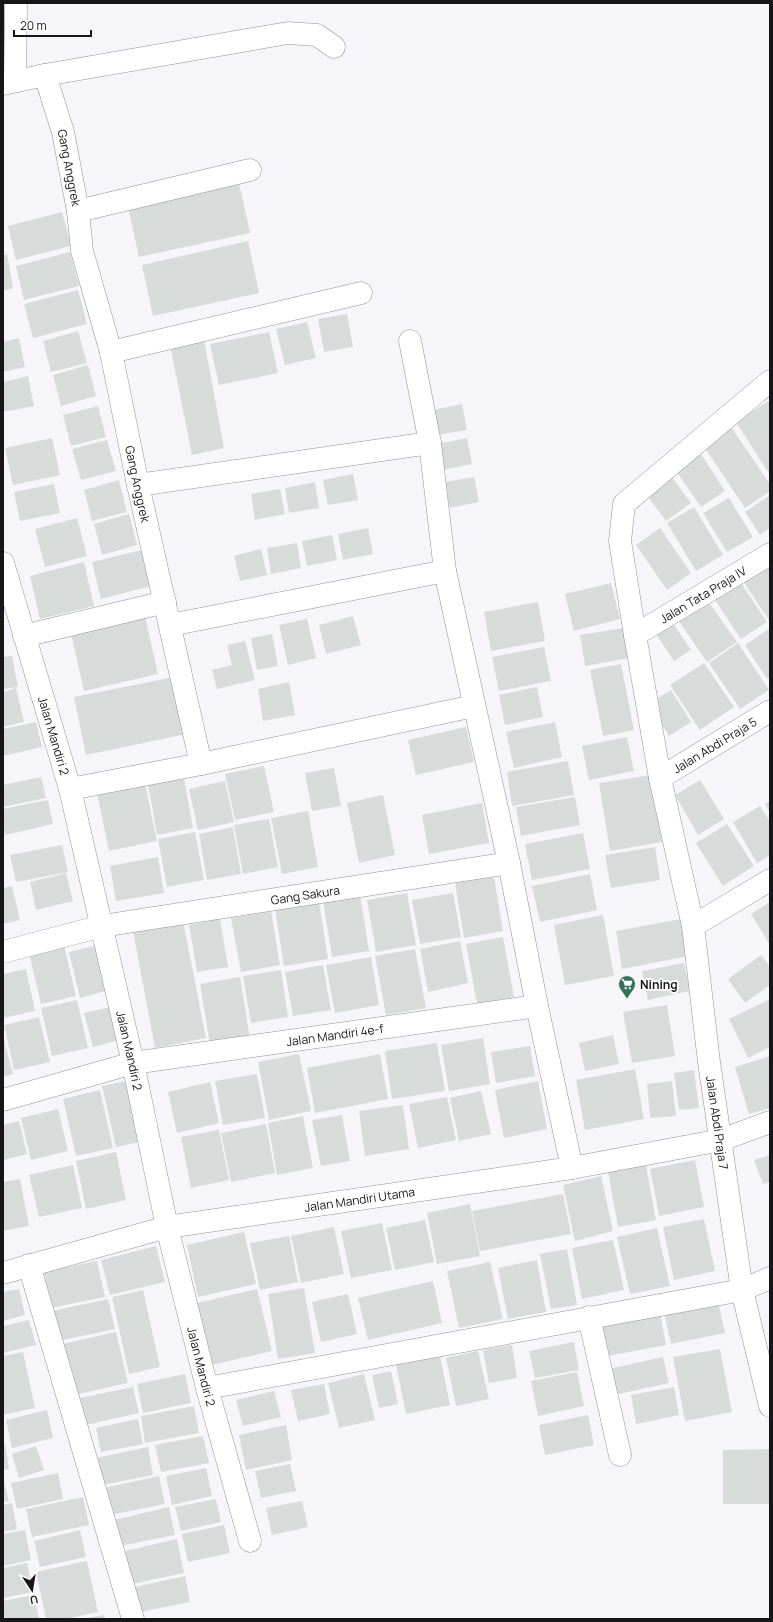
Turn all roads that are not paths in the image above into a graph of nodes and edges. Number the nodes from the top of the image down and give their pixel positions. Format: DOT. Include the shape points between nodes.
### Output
graph roads {
  1 [pos="16,3"];
  2 [pos="334,47"];
  3 [pos="46,75"];
  4 [pos="9,83"];
  5 [pos="250,170"];
  6 [pos="78,211"];
  7 [pos="361,293"];
  8 [pos="410,341"];
  9 [pos="111,352"];
  10 [pos="770,381"];
  11 [pos="430,443"];
  12 [pos="138,485"];
  13 [pos="770,554"];
  14 [pos="3,563"];
  15 [pos="445,571"];
  16 [pos="165,602"];
  17 [pos="170,625"];
  18 [pos="635,635"];
  19 [pos="24,636"];
  20 [pos="474,706"];
  21 [pos="770,711"];
  22 [pos="201,764"];
  23 [pos="660,778"];
  24 [pos="70,789"];
  25 [pos="509,864"];
  26 [pos="770,880"];
  27 [pos="102,926"];
  28 [pos="693,926"];
  29 [pos="3,952"];
  30 [pos="537,1006"];
  31 [pos="133,1063"];
  32 [pos="3,1100"];
  33 [pos="770,1122"];
  34 [pos="720,1140"];
  35 [pos="572,1168"];
  36 [pos="167,1227"];
  37 [pos="29,1265"];
  38 [pos="3,1273"];
  39 [pos="770,1278"];
  40 [pos="742,1290"];
  41 [pos="589,1317"];
  42 [pos="207,1388"];
  43 [pos="770,1406"];
  44 [pos="620,1455"];
  45 [pos="250,1541"];
  46 [pos="133,1619"];
  1 -- 4 [label="street"];
  2 -- 3 [label="street" via="317,36 288,32"];
  3 -- 4 [label="street"];
  3 -- 6 [label="street, Gang Anggrek" via="63,132"];
  5 -- 6 [label="street"];
  6 -- 9 [label="street, Gang Anggrek" via="82,251"];
  7 -- 9 [label="street"];
  8 -- 11 [label="street"];
  9 -- 12 [label="street, Gang Anggrek"];
  10 -- 18 [label="street, Jalan Abdi Praja 7" via="624,504 620,541"];
  11 -- 12 [label="street"];
  11 -- 15 [label="street"];
  12 -- 16 [label="street, Gang Anggrek"];
  13 -- 18 [label="street, Jalan Tata Praja IV"];
  14 -- 19 [label="street, Jalan Mandiri 2"];
  15 -- 17 [label="street"];
  15 -- 20 [label="street"];
  16 -- 17 [label="street, Gang Anggrek"];
  16 -- 19 [label="street"];
  17 -- 22 [label="street, Gang Anggrek"];
  18 -- 23 [label="street, Jalan Abdi Praja 7"];
  19 -- 24 [label="street, Jalan Mandiri 2"];
  20 -- 22 [label="street"];
  20 -- 25 [label="street"];
  21 -- 23 [label="street, Jalan Abdi Praja 5"];
  22 -- 24 [label="street"];
  23 -- 28 [label="street, Jalan Abdi Praja 7"];
  24 -- 27 [label="street, Jalan Mandiri 2"];
  25 -- 27 [label="street, Gang Sakura"];
  25 -- 30 [label="street"];
  26 -- 28 [label="street"];
  27 -- 29 [label="street, Gang Sakura"];
  27 -- 31 [label="street, Jalan Mandiri 2"];
  28 -- 34 [label="street, Jalan Abdi Praja 7"];
  30 -- 31 [label="street, Jalan Mandiri 4e-f"];
  30 -- 35 [label="street"];
  31 -- 32 [label="street, Jalan Mandiri 4e-f"];
  31 -- 36 [label="street, Jalan Mandiri 2"];
  33 -- 34 [label="street, Jalan Mandiri Utama"];
  34 -- 35 [label="street, Jalan Mandiri Utama"];
  34 -- 40 [label="street, Jalan Abdi Praja 7"];
  35 -- 36 [label="street, Jalan Mandiri Utama"];
  36 -- 37 [label="street, Jalan Mandiri Utama"];
  36 -- 42 [label="street, Jalan Mandiri 2"];
  37 -- 38 [label="street, Jalan Mandiri Utama"];
  37 -- 46 [label="street"];
  39 -- 40 [label="street"];
  40 -- 41 [label="street"];
  40 -- 43 [label="street, Jalan Abdi Praja 7"];
  41 -- 42 [label="street"];
  41 -- 44 [label="street"];
  42 -- 45 [label="street, Jalan Mandiri 2"];
}
